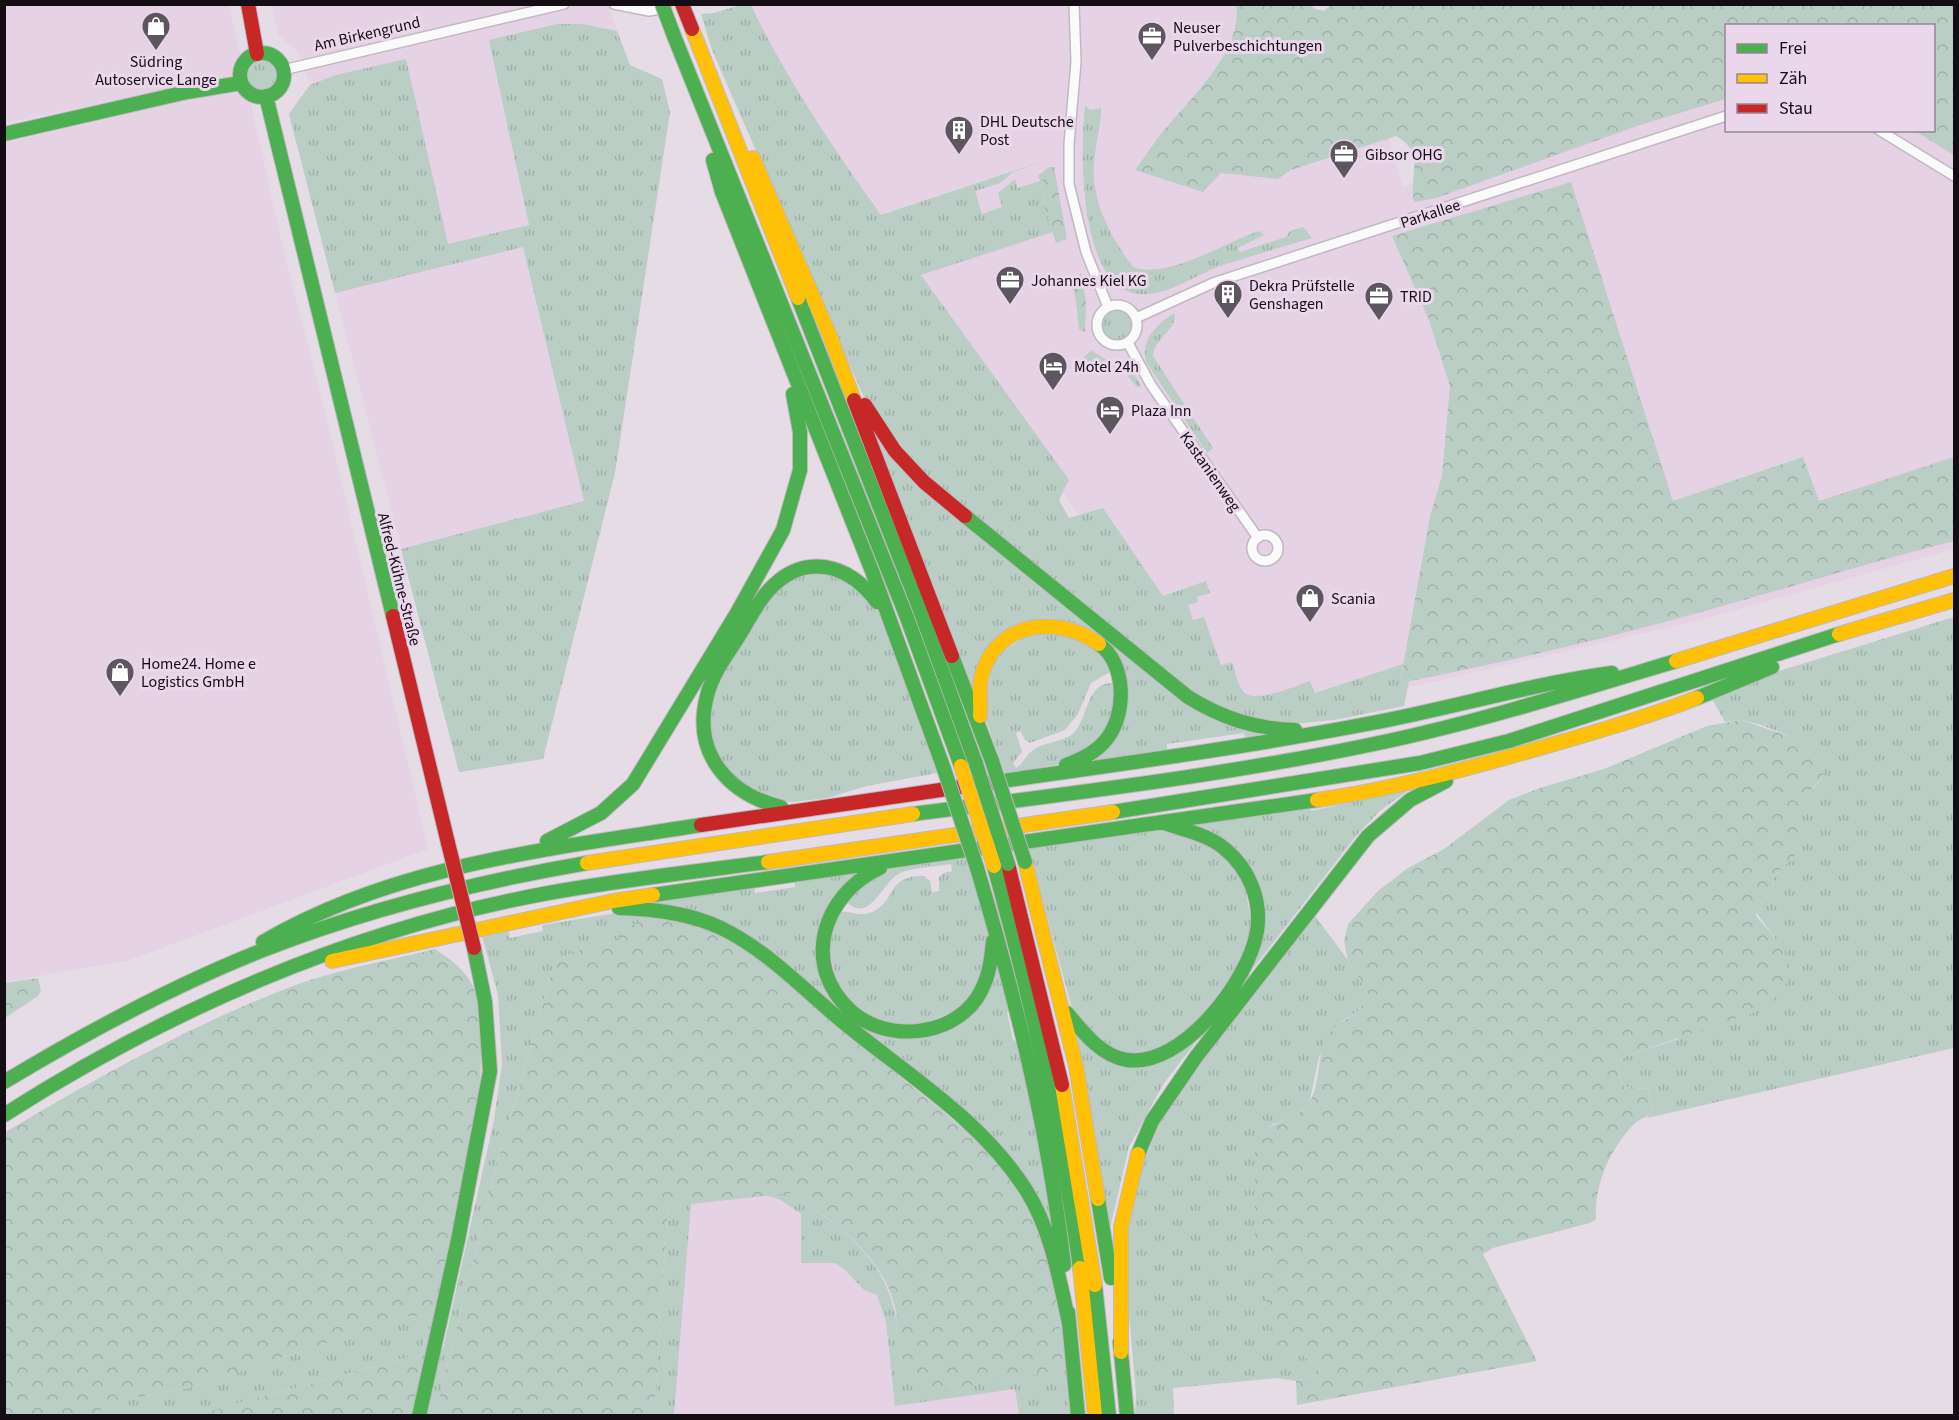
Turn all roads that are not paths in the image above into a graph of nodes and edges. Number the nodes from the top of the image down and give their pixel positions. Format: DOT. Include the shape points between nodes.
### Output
graph roads {
  1 [pos="248,4"];
  2 [pos="564,4"];
  3 [pos="614,4"];
  4 [pos="662,4"];
  5 [pos="682,4"];
  6 [pos="695,4"];
  7 [pos="1074,4"];
  8 [pos="257,54"];
  9 [pos="283,70"];
  10 [pos="241,78"];
  11 [pos="266,96"];
  12 [pos="719,97"];
  13 [pos="701,106"];
  14 [pos="1725,116"];
  15 [pos="1882,132"];
  16 [pos="4,134"];
  17 [pos="1954,176"];
  18 [pos="1108,307"];
  19 [pos="768,314"];
  20 [pos="1136,318"];
  21 [pos="830,336"];
  22 [pos="1128,343"];
  23 [pos="1258,538"];
  24 [pos="1954,576"];
  25 [pos="1954,600"];
  26 [pos="1834,635"];
  27 [pos="897,640"];
  28 [pos="1643,671"];
  29 [pos="1341,729"];
  30 [pos="984,741"];
  31 [pos="1491,762"];
  32 [pos="989,781"];
  33 [pos="821,806"];
  34 [pos="1160,822"];
  35 [pos="964,851"];
  36 [pos="492,858"];
  37 [pos="586,906"];
  38 [pos="991,913"];
  39 [pos="295,966"];
  40 [pos="205,975"];
  41 [pos="1063,1006"];
  42 [pos="4,1082"];
  43 [pos="4,1115"];
  44 [pos="1069,1323"];
  45 [pos="1121,1352"];
  46 [pos="419,1416"];
  47 [pos="1078,1416"];
  48 [pos="1095,1416"];
  49 [pos="1109,1416"];
  50 [pos="1127,1416"];
  1 -- 8 [label="main road"];
  2 -- 9 [label="street, Am Birkengrund"];
  3 -- 6 [label="street" via="649,11"];
  4 -- 13 [label="main road, bridge"];
  5 -- 12 [label="main road, bridge"];
  7 -- 18 [label="street" via="1076,62 1069,184 1086,252"];
  8 -- 9 [label="main road" via="274,57"];
  8 -- 10 [label="main road" via="245,61"];
  9 -- 11 [label="main road" via="280,87"];
  10 -- 11 [label="main road" via="251,94"];
  10 -- 16 [label="main road"];
  11 -- 46 [label="main road, Alfred-Kühne-Straße, bridge" via="485,1002 490,1071"];
  12 -- 21 [label="main road" via="767,186"];
  12 -- 49 [label="main road, bridge" via="920,610 1008,864 1072,1123 1091,1238"];
  13 -- 19 [label="main road" via="722,192"];
  13 -- 48 [label="main road, bridge" via="906,615 993,866 1026,982 1057,1125 1077,1242"];
  14 -- 20 [label="street, Parkallee" via="1213,283"];
  15 -- 17 [label="street"];
  18 -- 20 [label="street" via="1122,305"];
  18 -- 22 [label="street" via="1097,322 1099,335 1115,346"];
  19 -- 27 [label="main road"];
  19 -- 36 [label="main road" via="796,408 801,453 797,484 783,530 633,784 602,813 572,831"];
  20 -- 22 [label="street" via="1137,332"];
  21 -- 29 [label="main road" via="864,403 899,455 944,499 1195,702 1250,726 1272,730"];
  21 -- 30 [label="main road"];
  22 -- 23 [label="street, Kastanienweg" via="1151,385"];
  24 -- 28 [label="main road"];
  25 -- 26 [label="main road"];
  26 -- 31 [label="main road" via="1820,649 1651,716"];
  26 -- 39 [label="main road" via="1578,720 1453,756 1230,795 543,894 422,922"];
  27 -- 33 [label="main road" via="868,587 837,567 819,566 783,578 760,602 713,678 703,717 704,736 726,780 752,800 783,807"];
  27 -- 38 [label="main road, bridge"];
  28 -- 29 [label="main road" via="1575,678"];
  28 -- 40 [label="main road" via="1467,723 1351,748 494,879 350,919"];
  29 -- 32 [label="main road" via="1254,746"];
  30 -- 32 [label="main road" via="978,693 986,662 1001,643 1027,627 1045,623 1077,628 1100,642 1115,664 1122,693 1114,729 1090,755 1061,767"];
  30 -- 41 [label="main road, bridge" via="1025,862"];
  31 -- 34 [label="main road" via="1357,794"];
  31 -- 45 [label="main road" via="1410,800 1368,836 1196,1057 1152,1121 1134,1162 1121,1227"];
  32 -- 33 [label="main road"];
  33 -- 36 [label="main road"];
  34 -- 35 [label="main road"];
  34 -- 41 [label="main road" via="1210,838 1244,870 1256,900 1259,923 1256,944 1239,981 1200,1029 1174,1050 1148,1060 1108,1055 1092,1043"];
  35 -- 37 [label="main road"];
  35 -- 38 [label="main road" via="891,865 856,881 842,895 823,939 824,960 833,988 850,1010 871,1025 900,1033 923,1032 955,1019 978,997 989,975 993,953"];
  36 -- 40 [label="main road" via="408,880 346,902 292,925"];
  37 -- 39 [label="main road"];
  37 -- 44 [label="main road" via="669,911 738,938 989,1143 1030,1197 1055,1263"];
  38 -- 44 [label="main road" via="1042,1127 1061,1238"];
  39 -- 43 [label="main road" via="170,1021 84,1066"];
  40 -- 42 [label="main road" via="91,1031"];
  41 -- 45 [label="main road" via="1097,1181"];
  44 -- 47 [label="main road"];
  45 -- 50 [label="main road"];
}
